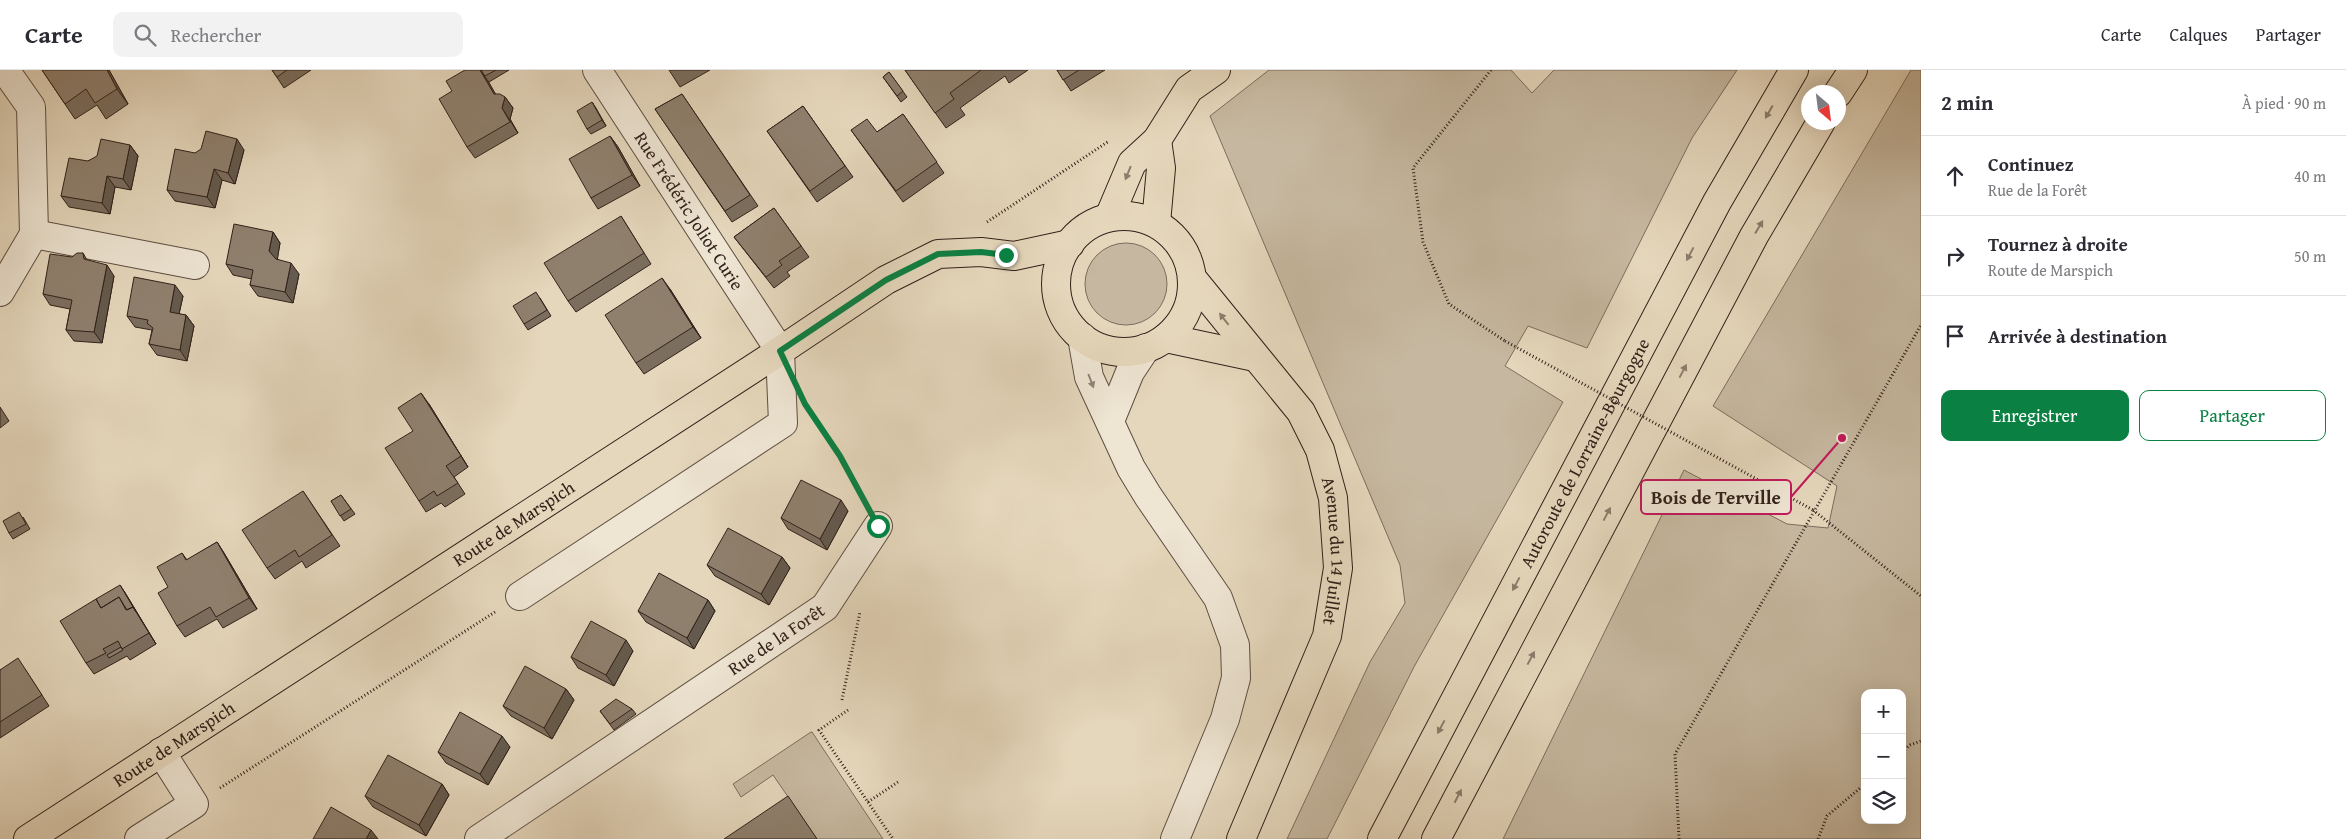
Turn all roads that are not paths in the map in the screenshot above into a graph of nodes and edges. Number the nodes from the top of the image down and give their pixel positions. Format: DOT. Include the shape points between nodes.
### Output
graph roads {
  1 [pos="6,70"];
  2 [pos="597,70"];
  3 [pos="1216,70"];
  4 [pos="1794,70"];
  5 [pos="1853,70"];
  6 [pos="1844,85"];
  7 [pos="1816,130"];
  8 [pos="1157,140"];
  9 [pos="1110,215"];
  10 [pos="1156,223"];
  11 [pos="34,234"];
  12 [pos="1070,244"];
  13 [pos="1014,256"];
  14 [pos="195,265"];
  15 [pos="1192,278"];
  16 [pos="1057,280"];
  17 [pos="0,292"];
  18 [pos="1082,337"];
  19 [pos="1156,343"];
  20 [pos="780,351"];
  21 [pos="1255,357"];
  22 [pos="1110,421"];
  23 [pos="878,526"];
  24 [pos="520,596"];
  25 [pos="161,752"];
  26 [pos="28,839"];
  27 [pos="139,839"];
  28 [pos="479,839"];
  29 [pos="1175,839"];
  30 [pos="1241,839"];
  31 [pos="1382,839"];
  32 [pos="1436,839"];
  1 -- 11 [label="street" via="30,107"];
  2 -- 20 [label="street, Rue Frédéric Joliot Curie"];
  3 -- 8 [label="main road" via="1189,88"];
  4 -- 31 [label="main road, Autoroute de Lorraine-Bourgogne, one-way" via="1717,202"];
  5 -- 6 [label="main road"];
  32 -- 7 [label="main road, one-way" via="1754,236"];
  8 -- 9 [label="main road, one-way" via="1132,163"];
  8 -- 10 [label="main road" via="1161,168"];
  9 -- 10 [label="main road" via="1138,217"];
  9 -- 12 [label="main road" via="1083,230"];
  10 -- 15 [label="main road" via="1174,237 1187,256"];
  11 -- 14 [label="street"];
  11 -- 17 [label="street"];
  12 -- 13 [label="main road"];
  12 -- 16 [label="main road" via="1061,261"];
  13 -- 16 [label="main road"];
  13 -- 20 [label="main road, Route de Marspich" via="981,252 938,254 886,280"];
  15 -- 19 [label="main road" via="1190,301 1182,321"];
  21 -- 15 [label="main road, Avenue du 14 Juillet, one-way"];
  16 -- 18 [label="main road" via="1059,302 1068,321"];
  18 -- 19 [label="main road" via="1102,348 1124,352"];
  18 -- 22 [label="street, one-way" via="1089,377"];
  19 -- 21 [label="main road"];
  19 -- 22 [label="street" via="1130,372"];
  20 -- 24 [label="street" via="783,423"];
  20 -- 25 [label="main road, Route de Marspich"];
  21 -- 30 [label="main road, Avenue du 14 Juillet" via="1301,412 1320,450 1333,498 1338,568 1327,636"];
  22 -- 29 [label="street" via="1131,468 1148,496 1218,598 1235,645 1236,678 1224,720"];
  23 -- 28 [label="street, Rue de la Forêt" via="825,607"];
  25 -- 26 [label="main road, Route de Marspich"];
  25 -- 27 [label="street" via="194,804"];
}
